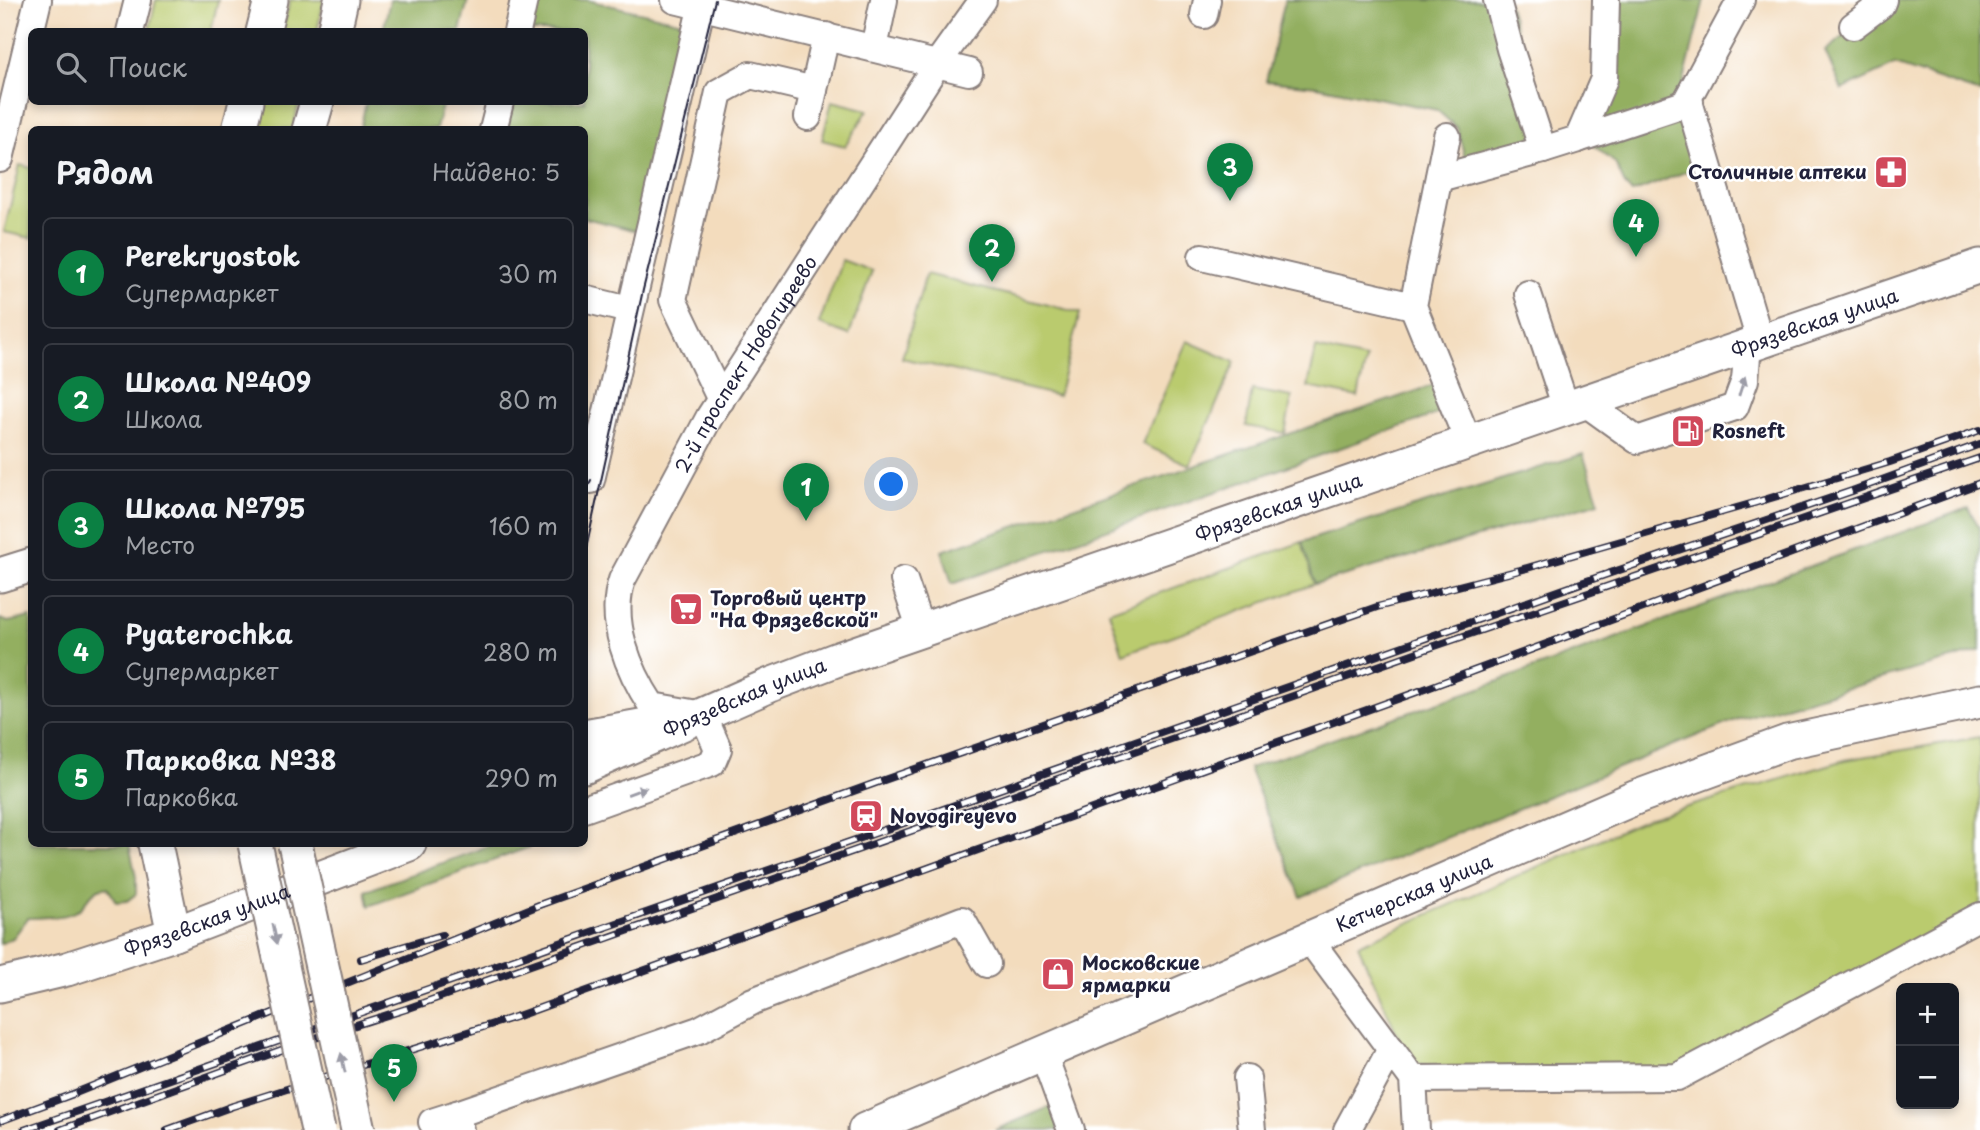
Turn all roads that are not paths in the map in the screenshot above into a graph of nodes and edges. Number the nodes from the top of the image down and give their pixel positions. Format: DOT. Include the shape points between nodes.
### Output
graph roads {
  1 [pos="38,0"];
  2 [pos="138,0"];
  3 [pos="271,0"];
  4 [pos="341,0"];
  5 [pos="524,0"];
  6 [pos="674,0"];
  7 [pos="884,0"];
  8 [pos="983,0"];
  9 [pos="1497,0"];
  10 [pos="1606,0"];
  11 [pos="1741,0"];
  12 [pos="1883,0"];
  13 [pos="703,3"];
  14 [pos="749,8"];
  15 [pos="1853,26"];
  16 [pos="31,28"];
  17 [pos="131,28"];
  18 [pos="264,28"];
  19 [pos="335,28"];
  20 [pos="518,28"];
  21 [pos="826,36"];
  22 [pos="28,42"];
  23 [pos="874,48"];
  24 [pos="937,64"];
  25 [pos="969,72"];
  26 [pos="814,90"];
  27 [pos="1689,102"];
  28 [pos="245,105"];
  29 [pos="316,105"];
  30 [pos="499,105"];
  31 [pos="808,117"];
  32 [pos="240,126"];
  33 [pos="310,126"];
  34 [pos="494,126"];
  35 [pos="1447,136"];
  36 [pos="1578,139"];
  37 [pos="1543,150"];
  38 [pos="0,159"];
  39 [pos="1439,178"];
  40 [pos="1202,257"];
  41 [pos="1980,265"];
  42 [pos="1528,294"];
  43 [pos="588,300"];
  44 [pos="1413,306"];
  45 [pos="629,310"];
  46 [pos="1754,343"];
  47 [pos="721,400"];
  48 [pos="1575,405"];
  49 [pos="1468,441"];
  50 [pos="590,472"];
  51 [pos="28,566"];
  52 [pos="0,575"];
  53 [pos="904,580"];
  54 [pos="921,630"];
  55 [pos="1980,701"];
  56 [pos="703,715"];
  57 [pos="588,735"];
  58 [pos="588,764"];
  59 [pos="588,808"];
  60 [pos="156,847"];
  61 [pos="256,847"];
  62 [pos="296,847"];
  63 [pos="397,847"];
  64 [pos="1980,916"];
  65 [pos="174,934"];
  66 [pos="1309,939"];
  67 [pos="987,964"];
  68 [pos="0,985"];
  69 [pos="1391,1049"];
  70 [pos="1043,1053"];
  71 [pos="1247,1078"];
  72 [pos="1413,1079"];
  73 [pos="449,1122"];
  74 [pos="318,1130"];
  75 [pos="358,1130"];
  76 [pos="865,1130"];
  77 [pos="1071,1130"];
  78 [pos="1252,1130"];
  79 [pos="1348,1130"];
  80 [pos="1416,1130"];
  1 -- 16 [label="street"];
  2 -- 17 [label="street"];
  3 -- 18 [label="main road"];
  4 -- 19 [label="main road"];
  5 -- 20 [label="street"];
  6 -- 13 [label="street"];
  7 -- 23 [label="street"];
  8 -- 24 [label="street, 2-й проспект Новогиреево"];
  9 -- 37 [label="street"];
  10 -- 36 [label="street" via="1604,79"];
  11 -- 27 [label="street"];
  12 -- 15 [label="street"];
  13 -- 14 [label="street"];
  13 -- 45 [label="street"];
  14 -- 21 [label="street"];
  21 -- 23 [label="street"];
  21 -- 26 [label="street"];
  22 -- 38 [label="street"];
  23 -- 24 [label="street"];
  24 -- 25 [label="street"];
  24 -- 47 [label="street, 2-й проспект Новогиреево"];
  26 -- 31 [label="street"];
  26 -- 47 [label="street" via="750,75 719,92 673,300"];
  27 -- 36 [label="street"];
  27 -- 46 [label="street"];
  28 -- 32 [label="main road"];
  29 -- 33 [label="main road"];
  30 -- 34 [label="street"];
  35 -- 39 [label="street"];
  36 -- 37 [label="street"];
  37 -- 39 [label="street"];
  39 -- 44 [label="street"];
  40 -- 44 [label="street"];
  41 -- 46 [label="main road, Фрязевская улица"];
  42 -- 48 [label="street"];
  43 -- 45 [label="street"];
  44 -- 49 [label="street"];
  45 -- 50 [label="street"];
  46 -- 48 [label="main road, Фрязевская улица"];
  48 -- 46 [label="street, one-way" via="1637,440 1735,407"];
  47 -- 56 [label="street, 2-й проспект Новогиреево" via="629,566 617,600 621,636 639,687 652,706"];
  48 -- 49 [label="main road, Фрязевская улица"];
  49 -- 54 [label="main road, Фрязевская улица"];
  51 -- 52 [label="main road"];
  53 -- 54 [label="street"];
  54 -- 56 [label="main road, Фрязевская улица"];
  55 -- 66 [label="main road, Кетчерская улица" via="1787,742 1637,797"];
  56 -- 57 [label="main road"];
  56 -- 58 [label="main road, Фрязевская улица"];
  59 -- 56 [label="street, one-way" via="712,763 718,749"];
  60 -- 65 [label="main road"];
  61 -- 74 [label="main road, one-way, bridge"];
  75 -- 62 [label="main road, one-way, bridge"];
  63 -- 65 [label="main road, Фрязевская улица"];
  64 -- 72 [label="street" via="1677,1077"];
  65 -- 68 [label="main road, Фрязевская улица"];
  66 -- 69 [label="street"];
  66 -- 70 [label="main road, Кетчерская улица"];
  67 -- 73 [label="street" via="962,920 752,1001 699,1030"];
  69 -- 72 [label="street"];
  69 -- 79 [label="street"];
  70 -- 76 [label="main road, Кетчерская улица"];
  70 -- 77 [label="street"];
  71 -- 78 [label="street"];
  72 -- 80 [label="street"];
}
